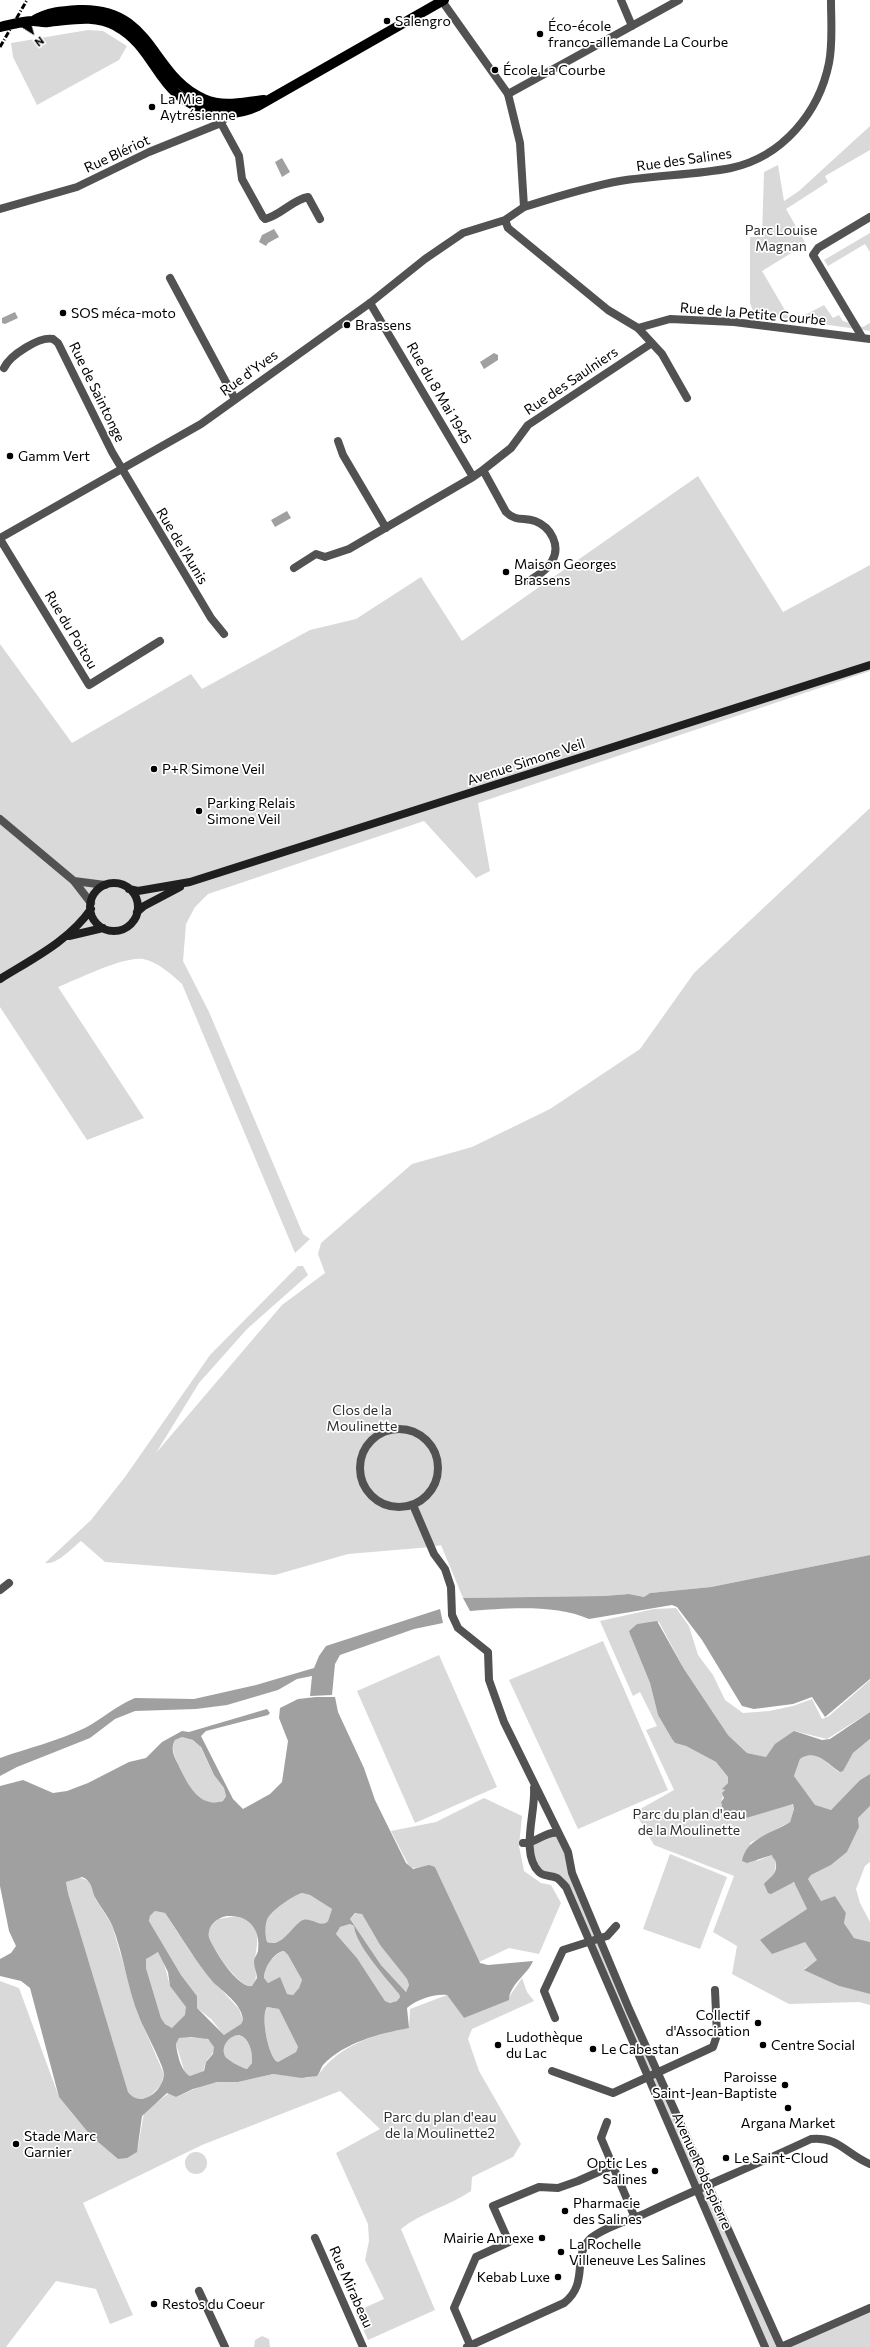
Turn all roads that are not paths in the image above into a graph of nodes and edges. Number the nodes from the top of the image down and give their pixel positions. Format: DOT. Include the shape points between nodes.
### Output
graph roads {
  1 [pos="621,0"];
  2 [pos="679,0"];
  3 [pos="831,0"];
  4 [pos="443,1"];
  5 [pos="28,22"];
  6 [pos="632,26"];
  7 [pos="0,27"];
  8 [pos="508,94"];
  9 [pos="265,100"];
  10 [pos="237,105"];
  11 [pos="229,113"];
  12 [pos="221,123"];
  13 [pos="524,207"];
  14 [pos="0,209"];
  15 [pos="870,217"];
  16 [pos="320,219"];
  17 [pos="505,220"];
  18 [pos="170,278"];
  19 [pos="370,303"];
  20 [pos="638,328"];
  21 [pos="866,338"];
  22 [pos="652,343"];
  23 [pos="4,368"];
  24 [pos="687,398"];
  25 [pos="236,399"];
  26 [pos="338,442"];
  27 [pos="121,468"];
  28 [pos="482,470"];
  29 [pos="473,477"];
  30 [pos="386,528"];
  31 [pos="0,538"];
  32 [pos="294,568"];
  33 [pos="529,582"];
  34 [pos="224,634"];
  35 [pos="160,641"];
  36 [pos="870,665"];
  37 [pos="0,819"];
  38 [pos="74,881"];
  39 [pos="190,882"];
  40 [pos="105,885"];
  41 [pos="129,889"];
  42 [pos="91,906"];
  43 [pos="137,912"];
  44 [pos="102,928"];
  45 [pos="66,936"];
  46 [pos="0,979"];
  47 [pos="413,1505"];
  48 [pos="9,1582"];
  49 [pos="0,1590"];
  50 [pos="533,1781"];
  51 [pos="558,1832"];
  52 [pos="526,1843"];
  53 [pos="616,1926"];
  54 [pos="599,1938"];
  55 [pos="589,1941"];
  56 [pos="715,1990"];
  57 [pos="555,2018"];
  58 [pos="552,2071"];
  59 [pos="658,2072"];
  60 [pos="647,2078"];
  61 [pos="607,2122"];
  62 [pos="870,2164"];
  63 [pos="612,2166"];
  64 [pos="709,2184"];
  65 [pos="696,2190"];
  66 [pos="635,2218"];
  67 [pos="315,2238"];
  68 [pos="199,2291"];
  69 [pos="870,2308"];
  70 [pos="469,2346"];
  71 [pos="225,2347"];
  72 [pos="364,2347"];
  73 [pos="765,2347"];
  74 [pos="781,2347"];
  1 -- 6 [label="street"];
  2 -- 6 [label="street"];
  3 -- 13 [label="street, Rue des Salines" via="832,42 829,64 814,107 788,138 764,155 733,167 695,174 621,181 578,190"];
  4 -- 8 [label="street"];
  4 -- 9 [label="main road"];
  5 -- 7 [label="main road"];
  5 -- 10 [label="main road" via="56,12 93,10 115,16 136,28 174,78 192,93 211,102"];
  5 -- 11 [label="main road" via="46,23 76,18 96,19 116,26 138,42 167,86 176,94 188,103 203,109"];
  6 -- 8 [label="street"];
  8 -- 13 [label="street" via="520,142"];
  9 -- 10 [label="main road"];
  9 -- 11 [label="main road" via="249,110"];
  10 -- 11 [label="street, Rue Blériot"];
  11 -- 12 [label="street, Rue Blériot"];
  12 -- 14 [label="street, Rue Blériot" via="149,152 76,187"];
  12 -- 16 [label="street" via="239,156 242,179 262,217 265,219 275,216 308,197"];
  13 -- 17 [label="street, Rue des Salines"];
  15 -- 21 [label="street" via="818,248 813,255"];
  17 -- 19 [label="street, Rue d'Yves" via="463,233 425,259"];
  17 -- 20 [label="street" via="508,228 608,310"];
  18 -- 25 [label="street"];
  19 -- 25 [label="street, Rue d'Yves"];
  19 -- 29 [label="street, Rue du 8 Mai 1945"];
  20 -- 21 [label="street, Rue de la Petite Courbe" via="670,319 734,322"];
  20 -- 22 [label="street"];
  22 -- 24 [label="street" via="662,354"];
  22 -- 28 [label="street, Rue des Saulniers" via="528,425 511,448"];
  23 -- 27 [label="street, Rue de Saintonge" via="14,355 44,339 53,339 58,343"];
  25 -- 27 [label="street, Rue d'Yves" via="181,436"];
  26 -- 30 [label="street"];
  27 -- 31 [label="street, Rue d'Yves"];
  27 -- 34 [label="street, Rue de l'Aunis" via="210,618"];
  28 -- 29 [label="street"];
  28 -- 33 [label="street" via="512,518 534,520 542,524 554,541 556,549 552,561"];
  29 -- 30 [label="street"];
  30 -- 32 [label="street" via="349,549 325,557 316,554"];
  31 -- 35 [label="street, Rue du Poitou" via="89,685"];
  36 -- 39 [label="main road, Avenue Simone Veil"];
  37 -- 38 [label="street"];
  38 -- 40 [label="street"];
  38 -- 42 [label="street"];
  39 -- 41 [label="main road" via="144,890"];
  39 -- 43 [label="main road"];
  40 -- 41 [label="main road" via="119,884"];
  40 -- 42 [label="main road" via="96,892"];
  41 -- 43 [label="main road" via="137,901"];
  42 -- 44 [label="main road" via="95,921"];
  42 -- 45 [label="main road" via="81,923"];
  43 -- 44 [label="main road" via="133,922 124,929 113,931"];
  44 -- 45 [label="main road"];
  45 -- 46 [label="main road"];
  47 -- 47 [label="street" via="427,1496 435,1485 438,1460 433,1448 424,1438 413,1432 401,1429 382,1433 372,1439 360,1460 363,1484 370,1495 380,1503 392,1507"];
  47 -- 50 [label="street" via="451,1587 452,1615 458,1628 488,1652 489,1680 512,1739"];
  48 -- 49 [label="street"];
  50 -- 51 [label="street, Avenue Robespierre"];
  50 -- 52 [label="street, Avenue Robespierre" via="534,1797"];
  51 -- 52 [label="street" via="542,1835"];
  51 -- 54 [label="street, Avenue Robespierre" via="568,1852 572,1873"];
  52 -- 55 [label="street, Avenue Robespierre" via="539,1872 544,1876 556,1877 566,1887"];
  53 -- 54 [label="street" via="607,1936"];
  54 -- 55 [label="street"];
  54 -- 59 [label="street, Avenue Robespierre"];
  55 -- 57 [label="street" via="563,1950 544,1991"];
  55 -- 60 [label="street, Avenue Robespierre"];
  56 -- 59 [label="street" via="717,2035 713,2047"];
  58 -- 60 [label="street" via="613,2093"];
  59 -- 60 [label="street"];
  59 -- 64 [label="street, Avenue Robespierre"];
  60 -- 65 [label="street, Avenue Robespierre"];
  61 -- 63 [label="street" via="601,2138"];
  62 -- 64 [label="street" via="856,2158 829,2138 811,2139"];
  63 -- 66 [label="street"];
  63 -- 70 [label="street" via="558,2188 539,2188 493,2206 509,2242 476,2257 454,2308"];
  64 -- 65 [label="street"];
  64 -- 74 [label="street, Avenue Robespierre"];
  65 -- 66 [label="street"];
  65 -- 73 [label="street, Avenue Robespierre"];
  66 -- 70 [label="street" via="599,2234 587,2243 582,2251 578,2285 571,2298"];
  67 -- 72 [label="street, Rue Mirabeau"];
  68 -- 71 [label="street"];
  69 -- 74 [label="street"];
}
